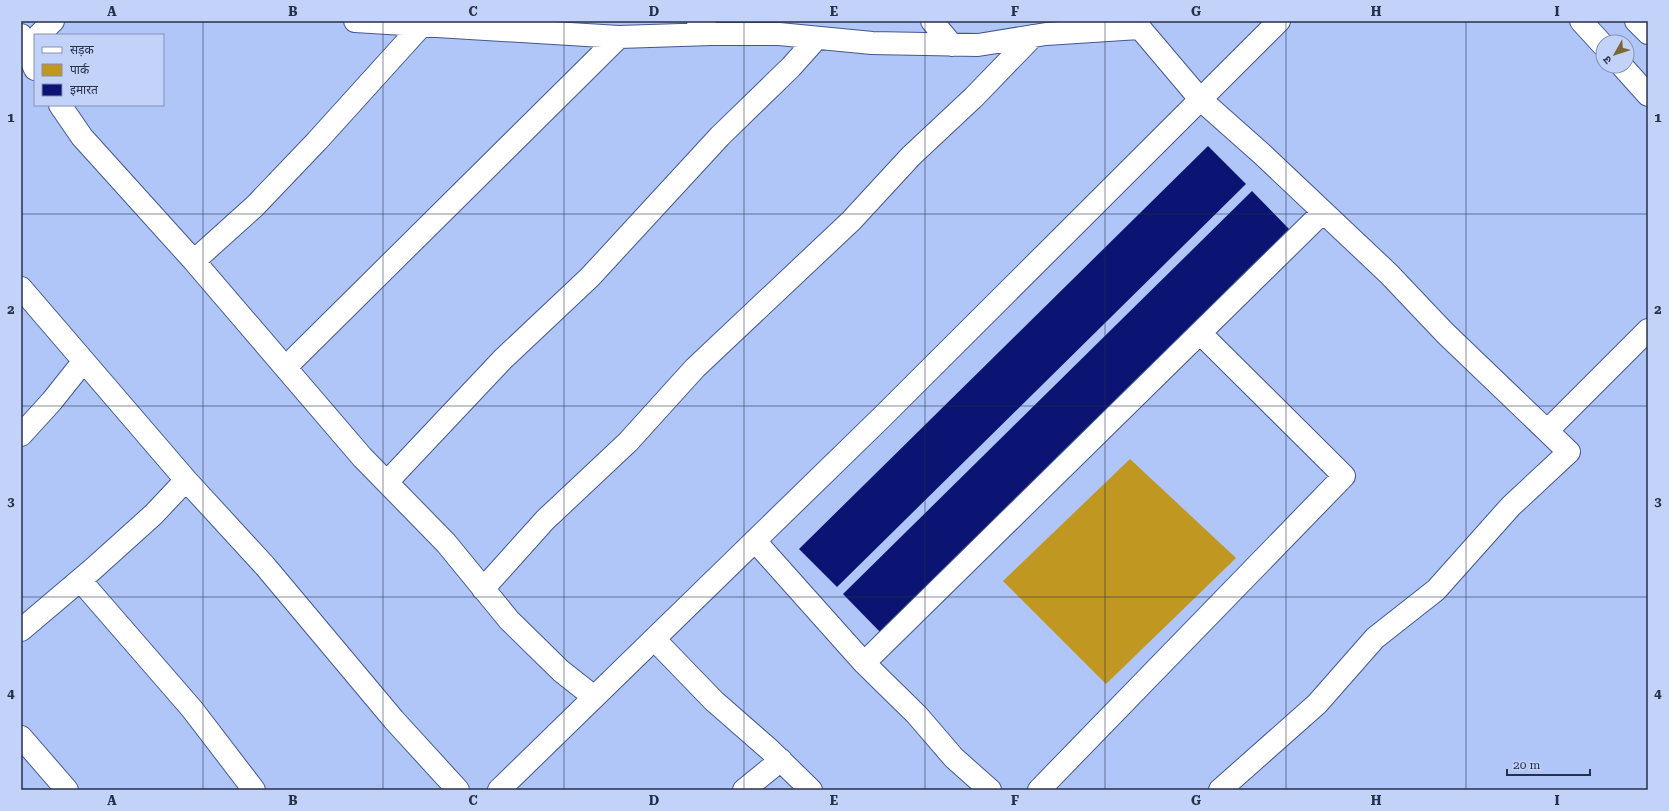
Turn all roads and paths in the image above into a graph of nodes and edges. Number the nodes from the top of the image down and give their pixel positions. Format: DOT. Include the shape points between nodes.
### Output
graph roads {
  1 [pos="53,21"];
  2 [pos="355,21"];
  3 [pos="932,21"];
  4 [pos="1279,21"];
  5 [pos="1581,21"];
  6 [pos="1636,21"];
  7 [pos="1136,24"];
  8 [pos="422,25"];
  9 [pos="464,25"];
  10 [pos="705,27"];
  11 [pos="1648,33"];
  12 [pos="37,34"];
  13 [pos="1033,36"];
  14 [pos="1595,36"];
  15 [pos="619,37"];
  16 [pos="817,38"];
  17 [pos="30,40"];
  18 [pos="952,45"];
  19 [pos="34,63"];
  20 [pos="34,69"];
  21 [pos="21,74"];
  22 [pos="1629,74"];
  23 [pos="1648,94"];
  24 [pos="1200,99"];
  25 [pos="61,106"];
  26 [pos="1323,212"];
  27 [pos="194,261"];
  28 [pos="21,288"];
  29 [pos="1648,330"];
  30 [pos="1200,333"];
  31 [pos="83,362"];
  32 [pos="286,367"];
  33 [pos="1547,431"];
  34 [pos="21,435"];
  35 [pos="186,480"];
  36 [pos="387,482"];
  37 [pos="754,541"];
  38 [pos="80,580"];
  39 [pos="483,589"];
  40 [pos="21,630"];
  41 [pos="654,639"];
  42 [pos="864,663"];
  43 [pos="594,697"];
  44 [pos="21,737"];
  45 [pos="781,760"];
  46 [pos="67,790"];
  47 [pos="254,790"];
  48 [pos="458,790"];
  49 [pos="499,790"];
  50 [pos="744,790"];
  51 [pos="811,790"];
  52 [pos="990,790"];
  53 [pos="1039,790"];
  54 [pos="1220,790"];
  1 -- 12 [label="street"];
  2 -- 8 [label="street"];
  3 -- 18 [label="street"];
  4 -- 24 [label="street"];
  5 -- 14 [label="street"];
  6 -- 11 [label="street"];
  7 -- 13 [label="street"];
  7 -- 24 [label="street"];
  8 -- 9 [label="street"];
  8 -- 27 [label="street" via="255,206"];
  9 -- 15 [label="street"];
  10 -- 15 [label="street"];
  10 -- 16 [label="street"];
  13 -- 18 [label="street" via="978,45"];
  13 -- 39 [label="street" via="974,97 911,156 851,221 695,368 628,442 545,520"];
  15 -- 32 [label="street"];
  16 -- 18 [label="street" via="872,43"];
  16 -- 36 [label="street" via="720,136 590,277 503,359"];
  17 -- 19 [label="street"];
  20 -- 21 [label="street"];
  22 -- 23 [label="street"];
  24 -- 26 [label="street"];
  24 -- 37 [label="street"];
  25 -- 27 [label="street" via="82,137"];
  26 -- 30 [label="street"];
  26 -- 33 [label="street" via="1390,274 1445,333"];
  27 -- 32 [label="street"];
  28 -- 31 [label="street"];
  29 -- 33 [label="street"];
  30 -- 42 [label="street"];
  30 -- 53 [label="street" via="1344,476"];
  31 -- 34 [label="street"];
  31 -- 35 [label="street"];
  32 -- 36 [label="street" via="362,457"];
  33 -- 54 [label="street" via="1569,452 1512,506 1436,590 1375,638 1317,704"];
  35 -- 38 [label="street" via="154,514"];
  35 -- 48 [label="street" via="265,566 394,720"];
  36 -- 39 [label="street" via="446,543"];
  37 -- 41 [label="street"];
  37 -- 42 [label="street"];
  38 -- 40 [label="street"];
  38 -- 47 [label="street" via="192,709"];
  39 -- 43 [label="street" via="519,630"];
  41 -- 43 [label="street"];
  41 -- 45 [label="street" via="714,701"];
  42 -- 52 [label="street" via="917,715 954,758"];
  43 -- 49 [label="street"];
  44 -- 46 [label="street"];
  45 -- 50 [label="street"];
  45 -- 51 [label="street"];
}
